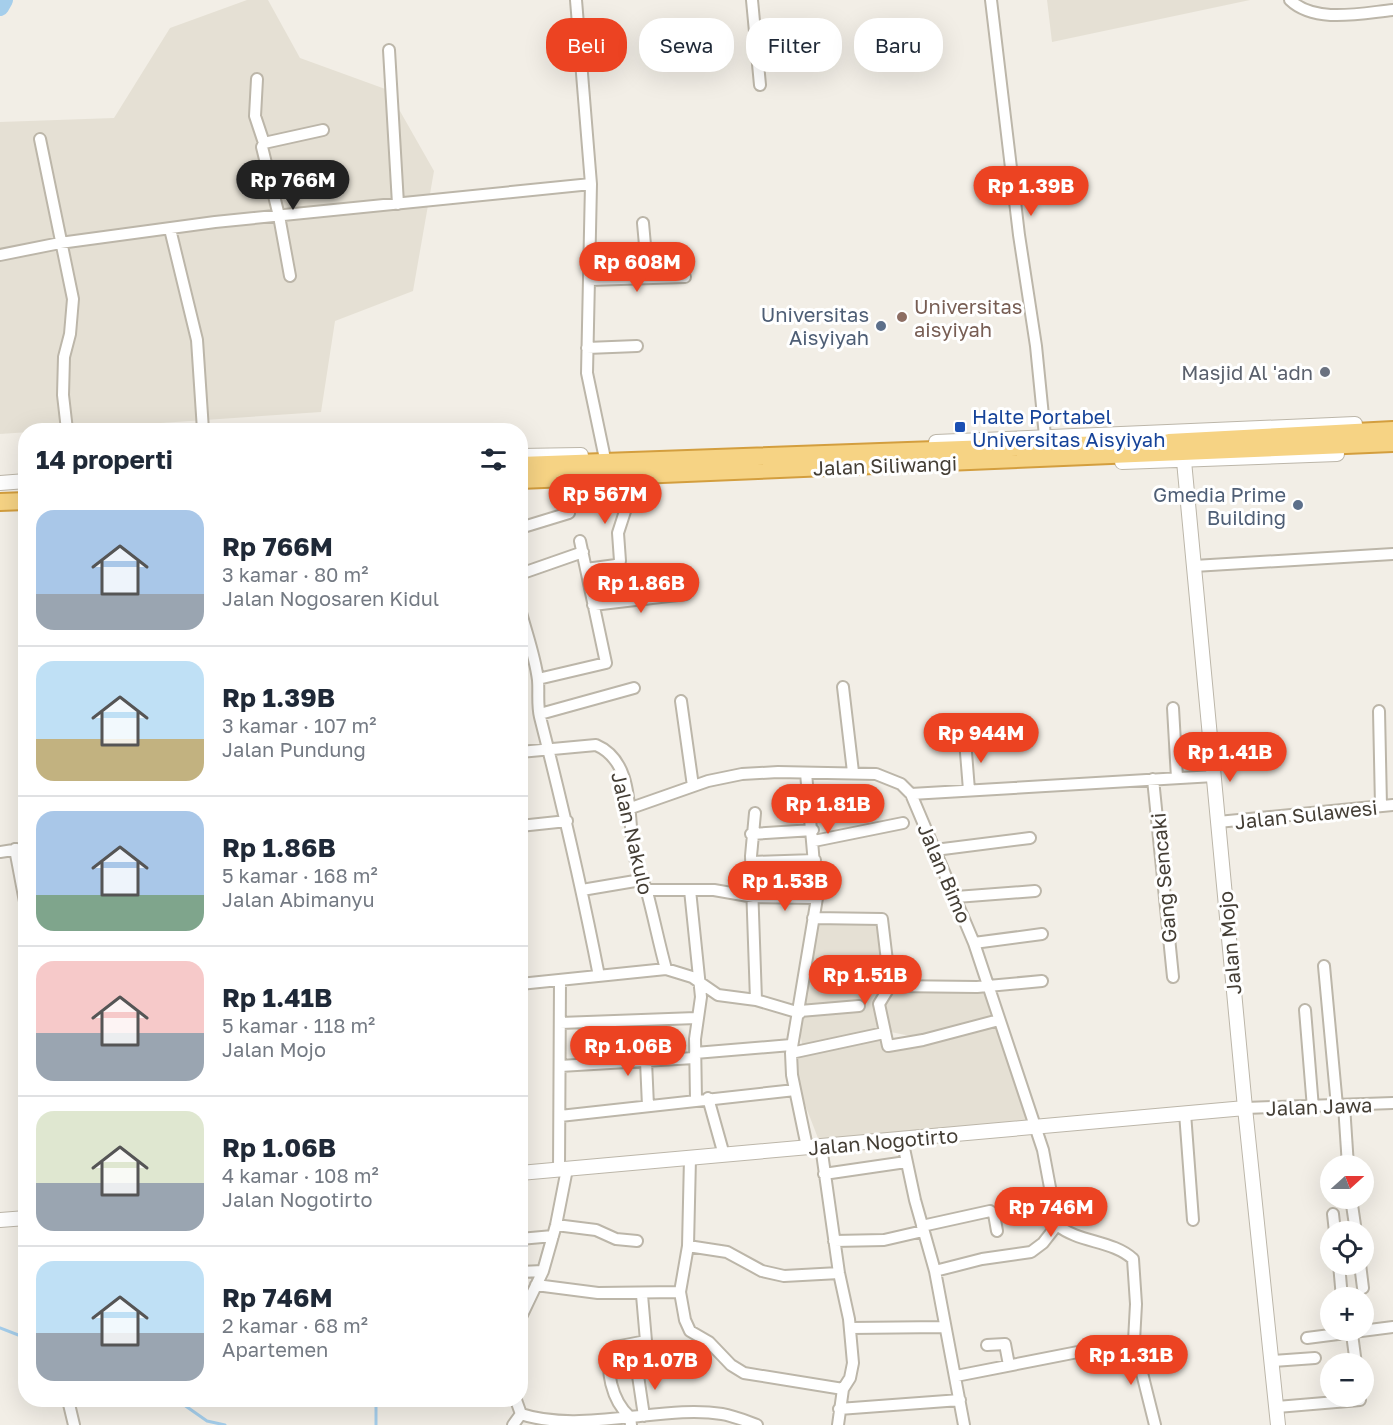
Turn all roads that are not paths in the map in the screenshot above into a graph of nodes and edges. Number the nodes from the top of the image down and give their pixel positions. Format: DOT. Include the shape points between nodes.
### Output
graph roads {
  1 [pos="576,0"];
  2 [pos="752,0"];
  3 [pos="991,0"];
  4 [pos="1290,0"];
  5 [pos="1393,10"];
  6 [pos="389,50"];
  7 [pos="257,79"];
  8 [pos="760,85"];
  9 [pos="323,130"];
  10 [pos="40,139"];
  11 [pos="264,142"];
  12 [pos="591,184"];
  13 [pos="398,204"];
  14 [pos="279,216"];
  15 [pos="643,223"];
  16 [pos="170,229"];
  17 [pos="60,243"];
  18 [pos="0,255"];
  19 [pos="290,276"];
  20 [pos="685,277"];
  21 [pos="648,278"];
  22 [pos="589,280"];
  23 [pos="637,346"];
  24 [pos="587,348"];
  25 [pos="1393,422"];
  26 [pos="66,423"];
  27 [pos="203,423"];
  28 [pos="1393,430"];
  29 [pos="1045,436"];
  30 [pos="1138,439"];
  31 [pos="1393,443"];
  32 [pos="1393,451"];
  33 [pos="604,454"];
  34 [pos="1101,459"];
  35 [pos="1184,461"];
  36 [pos="528,466"];
  37 [pos="528,467"];
  38 [pos="528,467"];
  39 [pos="528,468"];
  40 [pos="630,480"];
  41 [pos="18,482"];
  42 [pos="0,483"];
  43 [pos="18,490"];
  44 [pos="0,491"];
  45 [pos="18,501"];
  46 [pos="0,502"];
  47 [pos="18,509"];
  48 [pos="0,510"];
  49 [pos="569,513"];
  50 [pos="528,526"];
  51 [pos="1393,554"];
  52 [pos="1194,566"];
  53 [pos="586,569"];
  54 [pos="528,570"];
  55 [pos="686,594"];
  56 [pos="593,605"];
  57 [pos="528,656"];
  58 [pos="538,679"];
  59 [pos="843,687"];
  60 [pos="634,688"];
  61 [pos="681,701"];
  62 [pos="1173,708"];
  63 [pos="1379,711"];
  64 [pos="540,714"];
  65 [pos="965,740"];
  66 [pos="549,748"];
  67 [pos="528,751"];
  68 [pos="853,772"];
  69 [pos="806,773"];
  70 [pos="1214,776"];
  71 [pos="1177,778"];
  72 [pos="1153,779"];
  73 [pos="693,786"];
  74 [pos="969,790"];
  75 [pos="911,794"];
  76 [pos="1393,805"];
  77 [pos="1381,806"];
  78 [pos="631,808"];
  79 [pos="755,813"];
  80 [pos="567,821"];
  81 [pos="1218,822"];
  82 [pos="903,823"];
  83 [pos="528,825"];
  84 [pos="751,834"];
  85 [pos="813,835"];
  86 [pos="1030,838"];
  87 [pos="18,849"];
  88 [pos="936,850"];
  89 [pos="0,852"];
  90 [pos="815,860"];
  91 [pos="752,862"];
  92 [pos="644,885"];
  93 [pos="582,890"];
  94 [pos="690,890"];
  95 [pos="1035,891"];
  96 [pos="754,897"];
  97 [pos="956,897"];
  98 [pos="817,898"];
  99 [pos="813,918"];
  100 [pos="1042,934"];
  101 [pos="974,943"];
  102 [pos="1324,966"];
  103 [pos="666,969"];
  104 [pos="599,976"];
  105 [pos="1173,977"];
  106 [pos="560,981"];
  107 [pos="1042,981"];
  108 [pos="528,983"];
  109 [pos="700,984"];
  110 [pos="890,986"];
  111 [pos="987,986"];
  112 [pos="756,1000"];
  113 [pos="859,1006"];
  114 [pos="1305,1010"];
  115 [pos="800,1012"];
  116 [pos="696,1018"];
  117 [pos="999,1020"];
  118 [pos="560,1023"];
  119 [pos="884,1033"];
  120 [pos="791,1049"];
  121 [pos="695,1056"];
  122 [pos="646,1061"];
  123 [pos="560,1066"];
  124 [pos="795,1090"];
  125 [pos="708,1098"];
  126 [pos="696,1100"];
  127 [pos="1393,1103"];
  128 [pos="648,1106"];
  129 [pos="1341,1106"];
  130 [pos="1245,1108"];
  131 [pos="1313,1108"];
  132 [pos="1185,1113"];
  133 [pos="560,1116"];
  134 [pos="1036,1127"];
  135 [pos="902,1139"];
  136 [pos="814,1147"];
  137 [pos="724,1155"];
  138 [pos="1347,1155"];
  139 [pos="690,1158"];
  140 [pos="906,1162"];
  141 [pos="563,1169"];
  142 [pos="528,1172"];
  143 [pos="824,1174"];
  144 [pos="1334,1214"];
  145 [pos="18,1219"];
  146 [pos="0,1220"];
  147 [pos="1193,1220"];
  148 [pos="1334,1221"];
  149 [pos="1057,1225"];
  150 [pos="923,1229"];
  151 [pos="555,1231"];
  152 [pos="997,1231"];
  153 [pos="528,1237"];
  154 [pos="834,1241"];
  155 [pos="637,1242"];
  156 [pos="688,1246"];
  157 [pos="543,1271"];
  158 [pos="935,1271"];
  159 [pos="528,1272"];
  160 [pos="839,1273"];
  161 [pos="536,1285"];
  162 [pos="680,1292"];
  163 [pos="642,1295"];
  164 [pos="528,1302"];
  165 [pos="944,1327"];
  166 [pos="1393,1327"];
  167 [pos="850,1328"];
  168 [pos="1374,1330"];
  169 [pos="1320,1336"];
  170 [pos="1307,1338"];
  171 [pos="1134,1341"];
  172 [pos="987,1345"];
  173 [pos="1315,1358"];
  174 [pos="1272,1361"];
  175 [pos="1010,1365"];
  176 [pos="637,1369"];
  177 [pos="956,1376"];
  178 [pos="843,1389"];
  179 [pos="960,1400"];
  180 [pos="1320,1404"];
  181 [pos="70,1407"];
  182 [pos="1277,1407"];
  183 [pos="839,1410"];
  184 [pos="677,1413"];
  185 [pos="644,1416"];
  186 [pos="526,1419"];
  187 [pos="723,1419"];
  188 [pos="631,1421"];
  189 [pos="750,1424"];
  190 [pos="74,1425"];
  191 [pos="513,1425"];
  192 [pos="585,1425"];
  193 [pos="679,1425"];
  194 [pos="838,1425"];
  195 [pos="964,1425"];
  196 [pos="1155,1425"];
  197 [pos="1278,1425"];
  1 -- 12 [label="street"];
  2 -- 8 [label="street"];
  3 -- 29 [label="street"];
  4 -- 5 [label="street" via="1316,13"];
  6 -- 13 [label="street"];
  7 -- 11 [label="street" via="255,116"];
  9 -- 11 [label="street"];
  10 -- 17 [label="street"];
  11 -- 14 [label="street" via="262,150"];
  12 -- 13 [label="street"];
  12 -- 22 [label="street"];
  13 -- 14 [label="street"];
  14 -- 16 [label="street"];
  14 -- 19 [label="street"];
  15 -- 21 [label="street"];
  16 -- 17 [label="street"];
  16 -- 27 [label="street" via="197,340"];
  17 -- 18 [label="street"];
  17 -- 26 [label="street" via="73,300 64,357"];
  20 -- 21 [label="street"];
  21 -- 22 [label="street"];
  22 -- 24 [label="street"];
  23 -- 24 [label="street"];
  24 -- 33 [label="street" via="587,373"];
  25 -- 30 [label="street"];
  28 -- 30 [label="highway, Jalan Siliwangi"];
  29 -- 30 [label="street"];
  29 -- 33 [label="street" via="732,452"];
  30 -- 37 [label="highway, Jalan Siliwangi"];
  31 -- 34 [label="highway, Jalan Siliwangi"];
  32 -- 35 [label="street"];
  33 -- 36 [label="street"];
  34 -- 35 [label="street"];
  34 -- 38 [label="highway, Jalan Siliwangi"];
  34 -- 40 [label="street"];
  35 -- 52 [label="street, Jalan Mojo"];
  39 -- 40 [label="street"];
  40 -- 53 [label="street" via="618,533 620,561"];
  41 -- 42 [label="street"];
  43 -- 44 [label="highway"];
  45 -- 46 [label="highway"];
  47 -- 48 [label="street"];
  49 -- 50 [label="street"];
  51 -- 52 [label="street"];
  52 -- 70 [label="street, Jalan Mojo"];
  53 -- 54 [label="street" via="582,546"];
  53 -- 56 [label="street"];
  55 -- 56 [label="street"];
  56 -- 58 [label="street" via="604,664"];
  57 -- 58 [label="street"];
  58 -- 64 [label="street"];
  59 -- 68 [label="street"];
  60 -- 64 [label="street"];
  61 -- 73 [label="street"];
  62 -- 71 [label="street"];
  63 -- 77 [label="street"];
  64 -- 66 [label="street"];
  65 -- 74 [label="street"];
  66 -- 67 [label="street, Jalan Nakulo"];
  66 -- 78 [label="street, Jalan Nakulo" via="596,745 606,749 620,769"];
  66 -- 80 [label="street"];
  68 -- 69 [label="street"];
  68 -- 75 [label="street" via="889,779"];
  69 -- 73 [label="street" via="742,774"];
  69 -- 85 [label="street"];
  70 -- 71 [label="street"];
  70 -- 81 [label="street, Jalan Mojo"];
  71 -- 72 [label="street"];
  72 -- 74 [label="street"];
  72 -- 105 [label="street, Gang Sencaki"];
  73 -- 78 [label="street"];
  74 -- 75 [label="street"];
  75 -- 88 [label="street, Jalan Bimo"];
  76 -- 77 [label="street, Jalan Sulawesi"];
  77 -- 81 [label="street, Jalan Sulawesi"];
  78 -- 92 [label="street, Jalan Nakulo" via="633,853"];
  79 -- 84 [label="street"];
  80 -- 83 [label="street"];
  80 -- 93 [label="street" via="569,845"];
  81 -- 130 [label="street, Jalan Mojo"];
  82 -- 85 [label="street"];
  84 -- 85 [label="street"];
  84 -- 91 [label="street"];
  85 -- 90 [label="street"];
  86 -- 88 [label="street"];
  87 -- 89 [label="street"];
  88 -- 97 [label="street, Jalan Bimo"];
  90 -- 91 [label="street"];
  90 -- 98 [label="street"];
  91 -- 96 [label="street"];
  92 -- 93 [label="street"];
  92 -- 94 [label="street"];
  92 -- 103 [label="street, Jalan Nakulo"];
  93 -- 104 [label="street"];
  94 -- 96 [label="street"];
  94 -- 109 [label="street"];
  95 -- 97 [label="street"];
  96 -- 98 [label="street"];
  96 -- 112 [label="street"];
  97 -- 101 [label="street, Jalan Bimo"];
  98 -- 99 [label="street"];
  99 -- 110 [label="street" via="882,919"];
  99 -- 115 [label="street"];
  100 -- 101 [label="street"];
  101 -- 111 [label="street, Jalan Bimo"];
  102 -- 129 [label="street"];
  103 -- 104 [label="street"];
  103 -- 109 [label="street" via="692,977"];
  104 -- 106 [label="street"];
  106 -- 108 [label="street"];
  106 -- 118 [label="street"];
  107 -- 111 [label="street"];
  109 -- 112 [label="street" via="718,995"];
  109 -- 116 [label="street" via="701,1003"];
  110 -- 111 [label="street"];
  110 -- 119 [label="street" via="879,1004"];
  111 -- 117 [label="street, Jalan Bimo"];
  112 -- 115 [label="street"];
  113 -- 115 [label="street"];
  114 -- 131 [label="street"];
  115 -- 120 [label="street"];
  116 -- 118 [label="street"];
  116 -- 121 [label="street"];
  117 -- 119 [label="street" via="888,1046"];
  117 -- 134 [label="street, Jalan Bimo"];
  118 -- 123 [label="street"];
  119 -- 120 [label="street"];
  120 -- 121 [label="street"];
  120 -- 124 [label="street"];
  121 -- 122 [label="street"];
  121 -- 126 [label="street"];
  122 -- 123 [label="street"];
  122 -- 128 [label="street"];
  123 -- 133 [label="street"];
  124 -- 125 [label="street"];
  124 -- 136 [label="street"];
  125 -- 126 [label="street"];
  125 -- 137 [label="street"];
  126 -- 128 [label="street"];
  127 -- 129 [label="street, Jalan Jawa"];
  128 -- 133 [label="street"];
  129 -- 131 [label="street, Jalan Jawa"];
  129 -- 138 [label="street"];
  130 -- 131 [label="street, Jalan Jawa"];
  130 -- 132 [label="street, Jalan Nogotirto"];
  130 -- 174 [label="street, Jalan Mojo"];
  132 -- 134 [label="street, Jalan Nogotirto"];
  132 -- 147 [label="street"];
  133 -- 141 [label="street"];
  134 -- 135 [label="street, Jalan Nogotirto"];
  134 -- 149 [label="street, Jalan Bimo"];
  135 -- 136 [label="street, Jalan Nogotirto"];
  135 -- 140 [label="street"];
  136 -- 137 [label="street, Jalan Nogotirto"];
  136 -- 143 [label="street"];
  137 -- 139 [label="street, Jalan Nogotirto"];
  139 -- 141 [label="street, Jalan Nogotirto"];
  139 -- 156 [label="street"];
  140 -- 143 [label="street"];
  140 -- 150 [label="street"];
  141 -- 142 [label="street, Jalan Nogotirto"];
  141 -- 151 [label="street"];
  143 -- 154 [label="street"];
  144 -- 148 [label="street"];
  145 -- 146 [label="street"];
  149 -- 158 [label="street" via="1030,1252"];
  149 -- 171 [label="street" via="1133,1259"];
  150 -- 152 [label="street" via="990,1211"];
  150 -- 154 [label="street" via="884,1239"];
  150 -- 158 [label="street"];
  151 -- 153 [label="street"];
  151 -- 155 [label="street" via="596,1230 616,1239"];
  151 -- 157 [label="street"];
  154 -- 160 [label="street"];
  156 -- 160 [label="street" via="727,1252 762,1271 784,1276"];
  156 -- 162 [label="street"];
  157 -- 159 [label="street"];
  157 -- 161 [label="street"];
  158 -- 165 [label="street"];
  160 -- 167 [label="street"];
  161 -- 163 [label="street"];
  161 -- 164 [label="street"];
  162 -- 163 [label="street"];
  162 -- 178 [label="street" via="690,1331 744,1373"];
  163 -- 188 [label="street" via="646,1341 615,1347 609,1367 614,1392"];
  165 -- 167 [label="street"];
  165 -- 177 [label="street"];
  166 -- 168 [label="street"];
  167 -- 178 [label="street" via="853,1363"];
  169 -- 170 [label="street"];
  171 -- 175 [label="street"];
  171 -- 196 [label="street"];
  172 -- 175 [label="street" via="1005,1344"];
  173 -- 174 [label="street"];
  174 -- 182 [label="street, Jalan Mojo"];
  175 -- 177 [label="street"];
  176 -- 185 [label="street"];
  177 -- 179 [label="street"];
  178 -- 183 [label="street"];
  179 -- 183 [label="street"];
  179 -- 195 [label="street"];
  180 -- 182 [label="street"];
  181 -- 190 [label="street"];
  182 -- 197 [label="street, Jalan Mojo"];
  183 -- 194 [label="street"];
  184 -- 185 [label="street"];
  184 -- 187 [label="street"];
  184 -- 193 [label="street"];
  185 -- 188 [label="street"];
  186 -- 191 [label="street"];
  186 -- 192 [label="street"];
  187 -- 189 [label="street"];
  188 -- 192 [label="street"];
}
